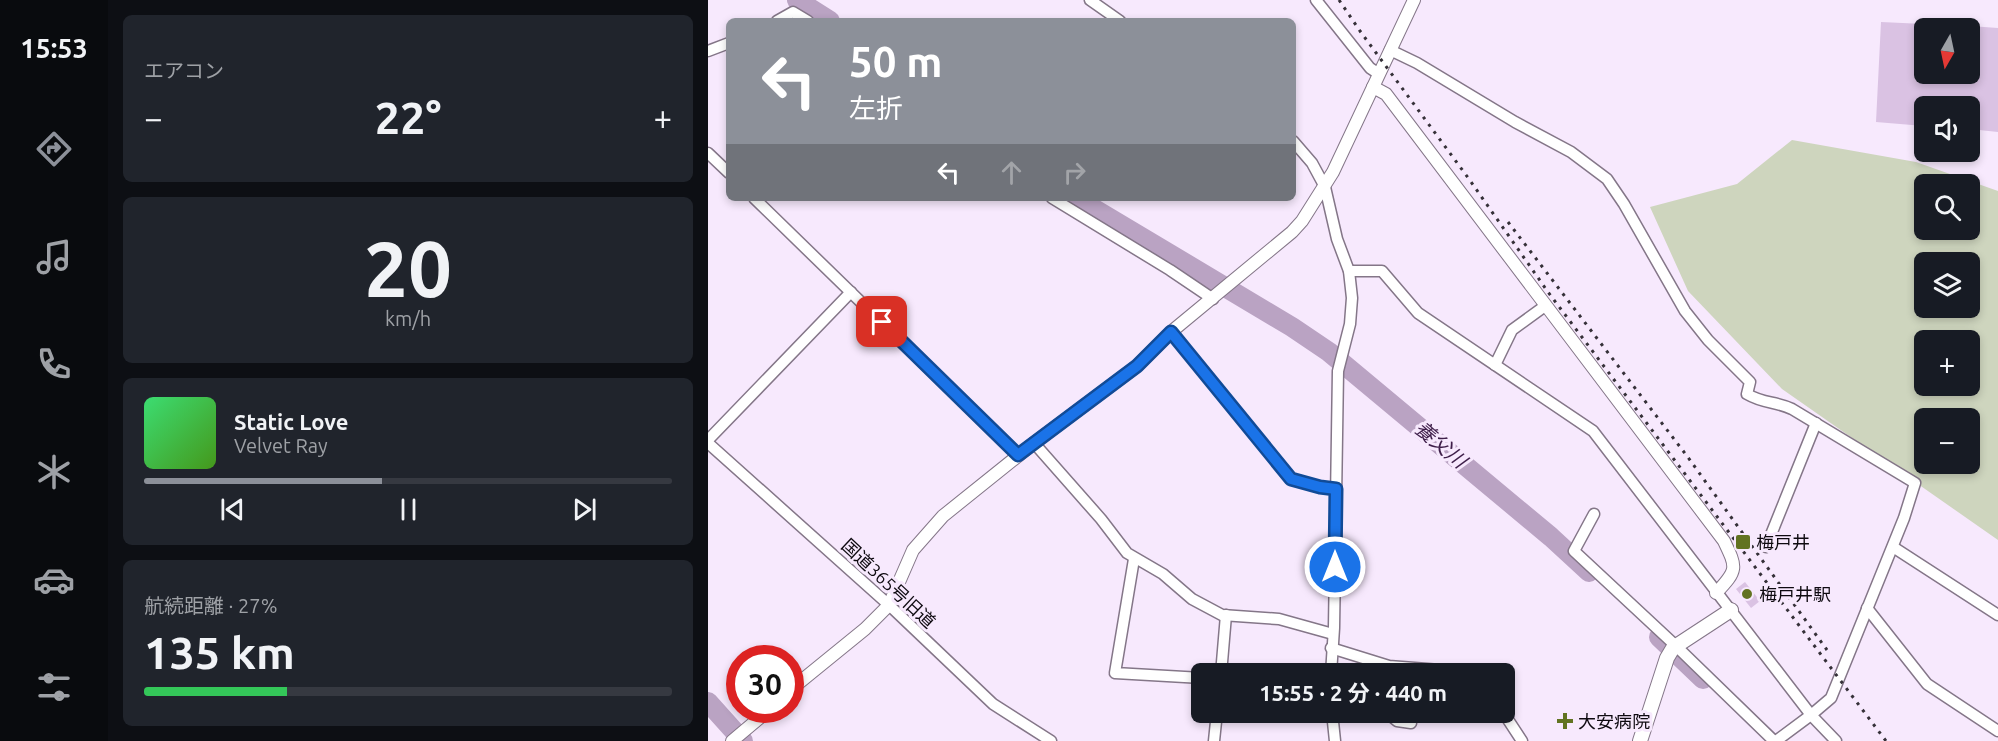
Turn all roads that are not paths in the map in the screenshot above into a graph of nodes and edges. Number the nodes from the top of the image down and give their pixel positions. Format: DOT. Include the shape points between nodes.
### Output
graph roads {
  1 [pos="1090,0"];
  2 [pos="1316,0"];
  3 [pos="1414,0"];
  4 [pos="782,18"];
  5 [pos="803,18"];
  6 [pos="1115,18"];
  7 [pos="726,44"];
  8 [pos="1390,50"];
  9 [pos="708,51"];
  10 [pos="1379,74"];
  11 [pos="1373,87"];
  12 [pos="1296,144"];
  13 [pos="708,153"];
  14 [pos="726,170"];
  15 [pos="1325,187"];
  16 [pos="757,201"];
  17 [pos="1057,201"];
  18 [pos="1349,271"];
  19 [pos="851,292"];
  20 [pos="1215,297"];
  21 [pos="1545,306"];
  22 [pos="1171,332"];
  23 [pos="1495,365"];
  24 [pos="1816,423"];
  25 [pos="708,442"];
  26 [pos="1034,443"];
  27 [pos="1018,455"];
  28 [pos="1336,489"];
  29 [pos="1594,514"];
  30 [pos="1766,547"];
  31 [pos="1893,547"];
  32 [pos="1134,559"];
  33 [pos="1716,593"];
  34 [pos="889,605"];
  35 [pos="1868,609"];
  36 [pos="1731,610"];
  37 [pos="1226,615"];
  38 [pos="1998,615"];
  39 [pos="1333,634"];
  40 [pos="1331,648"];
  41 [pos="1672,650"];
  42 [pos="1222,663"];
  43 [pos="1331,663"];
  44 [pos="1379,663"];
  45 [pos="1191,677"];
  46 [pos="804,679"];
  47 [pos="1811,715"];
  48 [pos="753,723"];
  49 [pos="1216,723"];
  50 [pos="1333,723"];
  51 [pos="1510,723"];
  52 [pos="1998,731"];
  53 [pos="732,741"];
  54 [pos="1051,741"];
  55 [pos="1214,741"];
  56 [pos="1335,741"];
  57 [pos="1522,741"];
  58 [pos="1640,741"];
  59 [pos="1775,741"];
  60 [pos="1836,741"];
  1 -- 6 [label="street"];
  2 -- 10 [label="street"];
  3 -- 8 [label="street"];
  4 -- 5 [label="street" via="793,12"];
  7 -- 9 [label="street"];
  8 -- 10 [label="street"];
  8 -- 24 [label="street" via="1571,152 1607,179 1685,311 1750,382 1747,394 1759,401 1782,404"];
  10 -- 11 [label="street"];
  11 -- 15 [label="street"];
  11 -- 21 [label="street" via="1386,94"];
  12 -- 15 [label="street"];
  13 -- 14 [label="street"];
  15 -- 18 [label="street"];
  15 -- 20 [label="street" via="1292,232"];
  16 -- 19 [label="street"];
  17 -- 20 [label="street"];
  18 -- 23 [label="street" via="1382,271 1418,313"];
  18 -- 28 [label="street" via="1350,324 1338,371"];
  19 -- 25 [label="street"];
  19 -- 27 [label="street"];
  20 -- 22 [label="street"];
  21 -- 23 [label="street" via="1512,330"];
  21 -- 33 [label="street" via="1724,541 1734,563 1731,576"];
  22 -- 26 [label="street" via="1137,366"];
  22 -- 28 [label="street" via="1291,479"];
  23 -- 33 [label="street" via="1593,431"];
  24 -- 30 [label="street"];
  24 -- 31 [label="street" via="1915,483"];
  25 -- 34 [label="street, 国道365号旧道"];
  26 -- 27 [label="street"];
  26 -- 32 [label="street"];
  27 -- 34 [label="street" via="932,526 913,550"];
  28 -- 39 [label="street"];
  29 -- 41 [label="street" via="1574,551"];
  31 -- 35 [label="street"];
  31 -- 38 [label="street"];
  32 -- 37 [label="street" via="1163,574 1192,599"];
  32 -- 45 [label="street" via="1115,673"];
  33 -- 36 [label="street"];
  34 -- 46 [label="street"];
  34 -- 54 [label="street, 国道365号旧道" via="993,704"];
  35 -- 47 [label="street" via="1831,698"];
  35 -- 52 [label="street" via="1927,684"];
  36 -- 41 [label="main road"];
  36 -- 47 [label="street"];
  37 -- 39 [label="street" via="1279,619"];
  37 -- 42 [label="street"];
  39 -- 40 [label="street"];
  40 -- 43 [label="street"];
  40 -- 44 [label="street"];
  41 -- 58 [label="main road"];
  41 -- 59 [label="street"];
  47 -- 59 [label="street"];
  47 -- 60 [label="street"];
  48 -- 53 [label="street"];
  49 -- 55 [label="street"];
  50 -- 56 [label="street"];
  51 -- 57 [label="street"];
}
